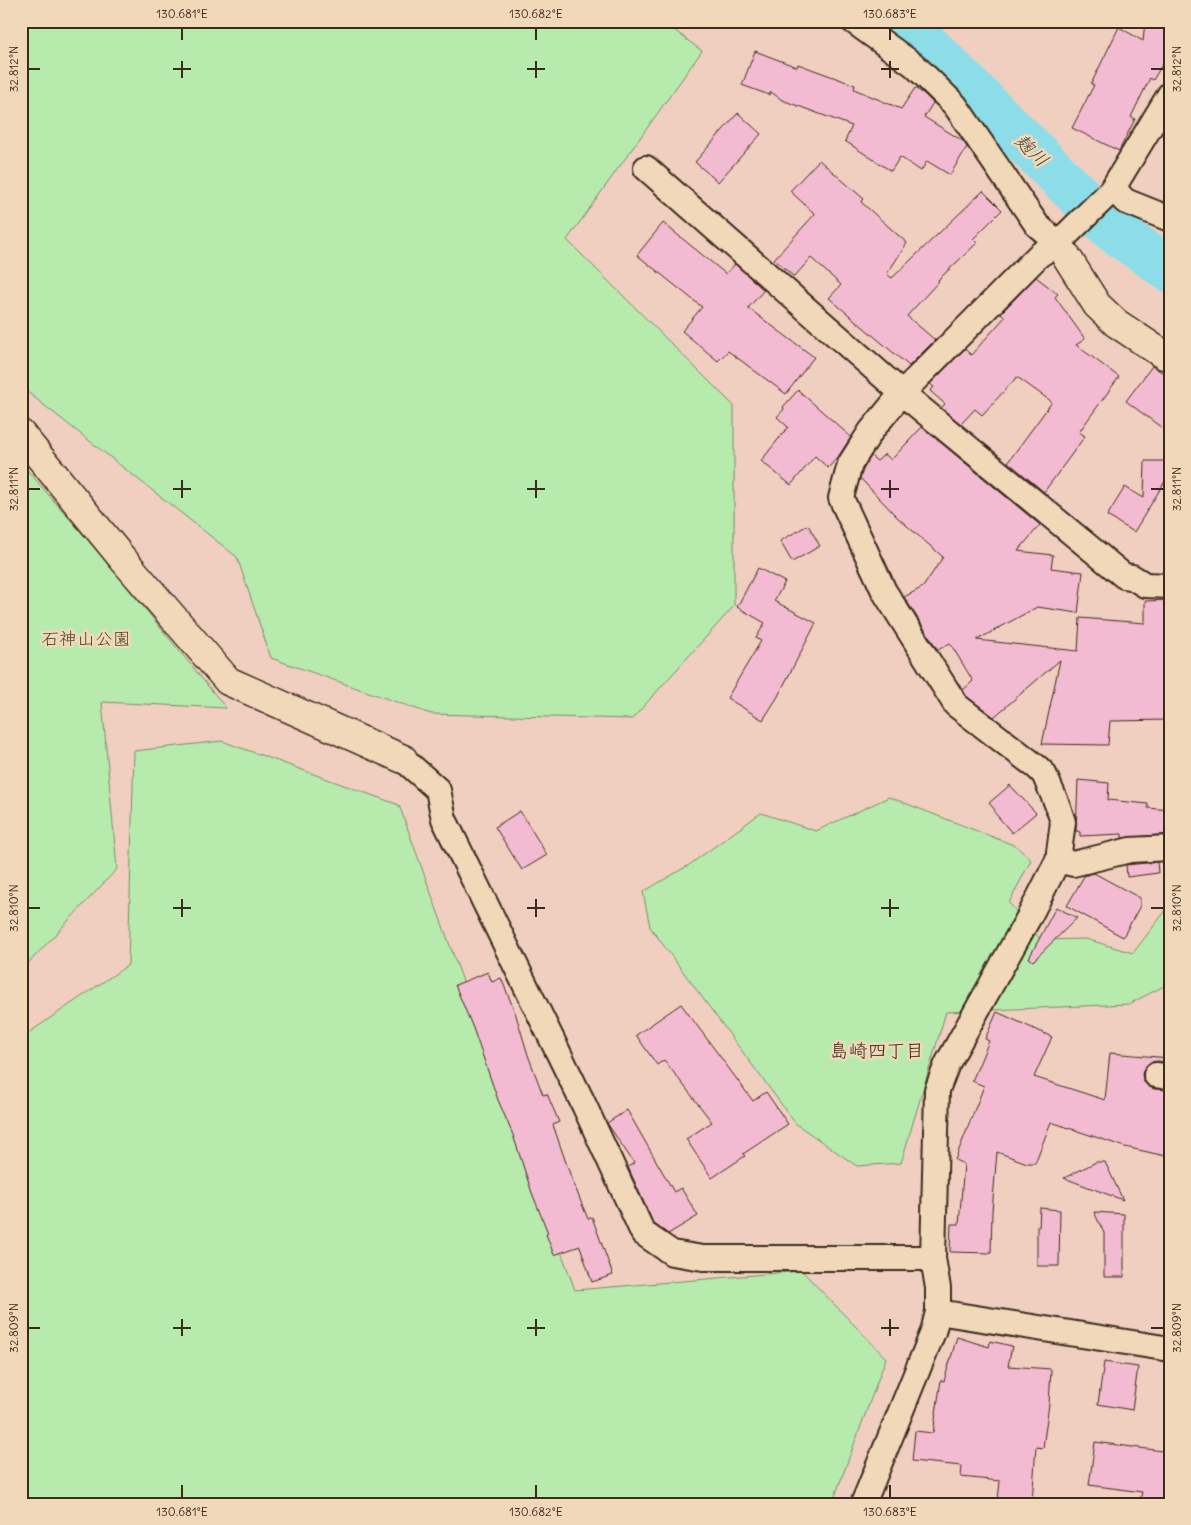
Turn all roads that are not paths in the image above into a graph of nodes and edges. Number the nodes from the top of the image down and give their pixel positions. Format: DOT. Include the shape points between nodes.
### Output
graph roads {
  1 [pos="853,21"];
  2 [pos="1170,94"];
  3 [pos="646,168"];
  4 [pos="1109,192"];
  5 [pos="1170,220"];
  6 [pos="1058,243"];
  7 [pos="1170,356"];
  8 [pos="902,393"];
  9 [pos="21,434"];
  10 [pos="1170,586"];
  11 [pos="403,759"];
  12 [pos="1170,848"];
  13 [pos="1058,860"];
  14 [pos="933,1258"];
  15 [pos="938,1312"];
  16 [pos="1170,1349"];
  17 [pos="863,1504"];
  1 -- 6 [label="street" via="914,65 955,105 1037,225"];
  2 -- 4 [label="street"];
  3 -- 8 [label="street"];
  4 -- 5 [label="street"];
  4 -- 6 [label="street"];
  6 -- 7 [label="street" via="1097,305 1116,323"];
  6 -- 8 [label="street" via="1039,255"];
  8 -- 10 [label="street" via="1124,576 1145,585"];
  8 -- 13 [label="street" via="871,431 850,464 841,498 884,591 956,705 1044,774 1063,822"];
  9 -- 11 [label="street" via="228,681"];
  11 -- 14 [label="street" via="438,790 444,819 643,1233 672,1253 703,1258"];
  12 -- 13 [label="street" via="1130,850 1073,864"];
  13 -- 14 [label="street" via="946,1064 937,1090"];
  14 -- 15 [label="street"];
  15 -- 16 [label="street"];
  15 -- 17 [label="street" via="933,1332"];
}
